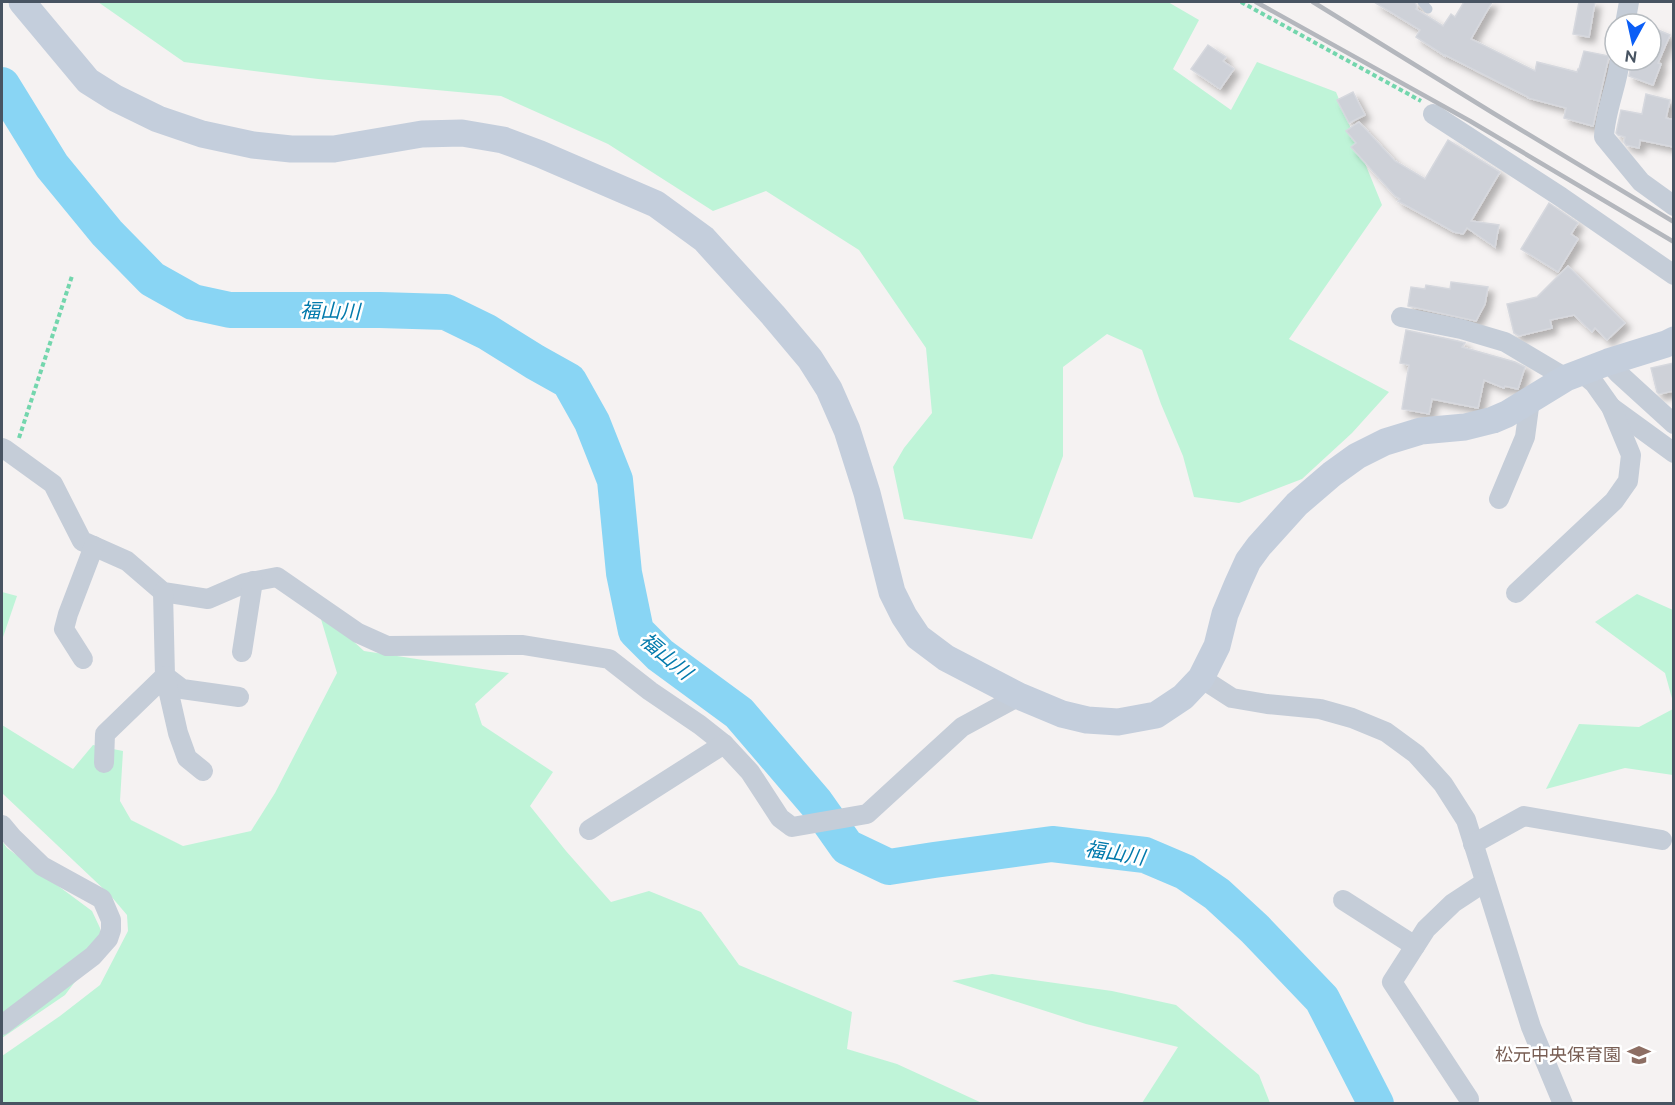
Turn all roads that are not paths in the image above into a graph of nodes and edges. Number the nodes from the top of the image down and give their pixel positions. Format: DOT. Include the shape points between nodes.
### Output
graph roads {
  1 [pos="22,2"];
  2 [pos="1619,72"];
  3 [pos="1433,114"];
  4 [pos="1674,206"];
  5 [pos="1674,275"];
  6 [pos="1401,317"];
  7 [pos="1674,339"];
  8 [pos="1608,362"];
  9 [pos="1574,375"];
  10 [pos="1530,400"];
  11 [pos="1611,407"];
  12 [pos="1674,424"];
  13 [pos="8,452"];
  14 [pos="1674,453"];
  15 [pos="1499,499"];
  16 [pos="94,546"];
  17 [pos="253,581"];
  18 [pos="163,591"];
  19 [pos="1516,593"];
  20 [pos="242,652"];
  21 [pos="83,659"];
  22 [pos="165,676"];
  23 [pos="1201,678"];
  24 [pos="1018,696"];
  25 [pos="239,698"];
  26 [pos="724,744"];
  27 [pos="104,763"];
  28 [pos="203,771"];
  29 [pos="2,825"];
  30 [pos="589,830"];
  31 [pos="1662,840"];
  32 [pos="1473,844"];
  33 [pos="1485,882"];
  34 [pos="1343,900"];
  35 [pos="1415,946"];
  36 [pos="2,1025"];
  37 [pos="1469,1099"];
  38 [pos="1563,1104"];
  1 -- 24 [label="street" via="88,81 136,109 202,134 253,145 334,149 422,134 462,133 503,140 656,204 704,238 810,359 829,389 867,493 892,592 918,637 946,658"];
  2 -- 4 [label="street" via="1604,137 1641,182"];
  3 -- 5 [label="street"];
  6 -- 9 [label="street" via="1505,342"];
  7 -- 8 [label="street"];
  8 -- 9 [label="street"];
  8 -- 12 [label="street"];
  9 -- 10 [label="street"];
  9 -- 11 [label="street" via="1594,383"];
  10 -- 15 [label="street" via="1526,436"];
  10 -- 23 [label="street" via="1493,420 1421,431 1385,442 1332,474 1297,504 1248,561"];
  11 -- 14 [label="street"];
  11 -- 19 [label="street" via="1631,455 1628,481 1614,501"];
  13 -- 16 [label="street" via="53,484 82,541"];
  16 -- 18 [label="street" via="127,561"];
  16 -- 21 [label="street" via="64,629"];
  17 -- 18 [label="street" via="208,598"];
  17 -- 20 [label="street"];
  17 -- 26 [label="street" via="277,577 358,633 387,646 523,645 609,659"];
  18 -- 22 [label="street"];
  22 -- 25 [label="street" via="183,689"];
  22 -- 27 [label="street" via="105,734"];
  22 -- 28 [label="street" via="187,758"];
  23 -- 24 [label="street" via="1183,697 1156,715 1118,722 1062,714"];
  23 -- 32 [label="street" via="1232,698 1320,709 1386,732 1416,754 1443,784 1466,820"];
  24 -- 26 [label="street" via="962,727 867,814 792,827 780,818 750,772"];
  26 -- 30 [label="street"];
  29 -- 36 [label="street" via="42,866 102,899 111,930 93,956"];
  31 -- 32 [label="street" via="1524,816"];
  32 -- 33 [label="street"];
  33 -- 35 [label="street" via="1453,903 1426,929"];
  33 -- 38 [label="street" via="1531,1027"];
  34 -- 35 [label="street"];
  35 -- 37 [label="street" via="1392,982"];
}
